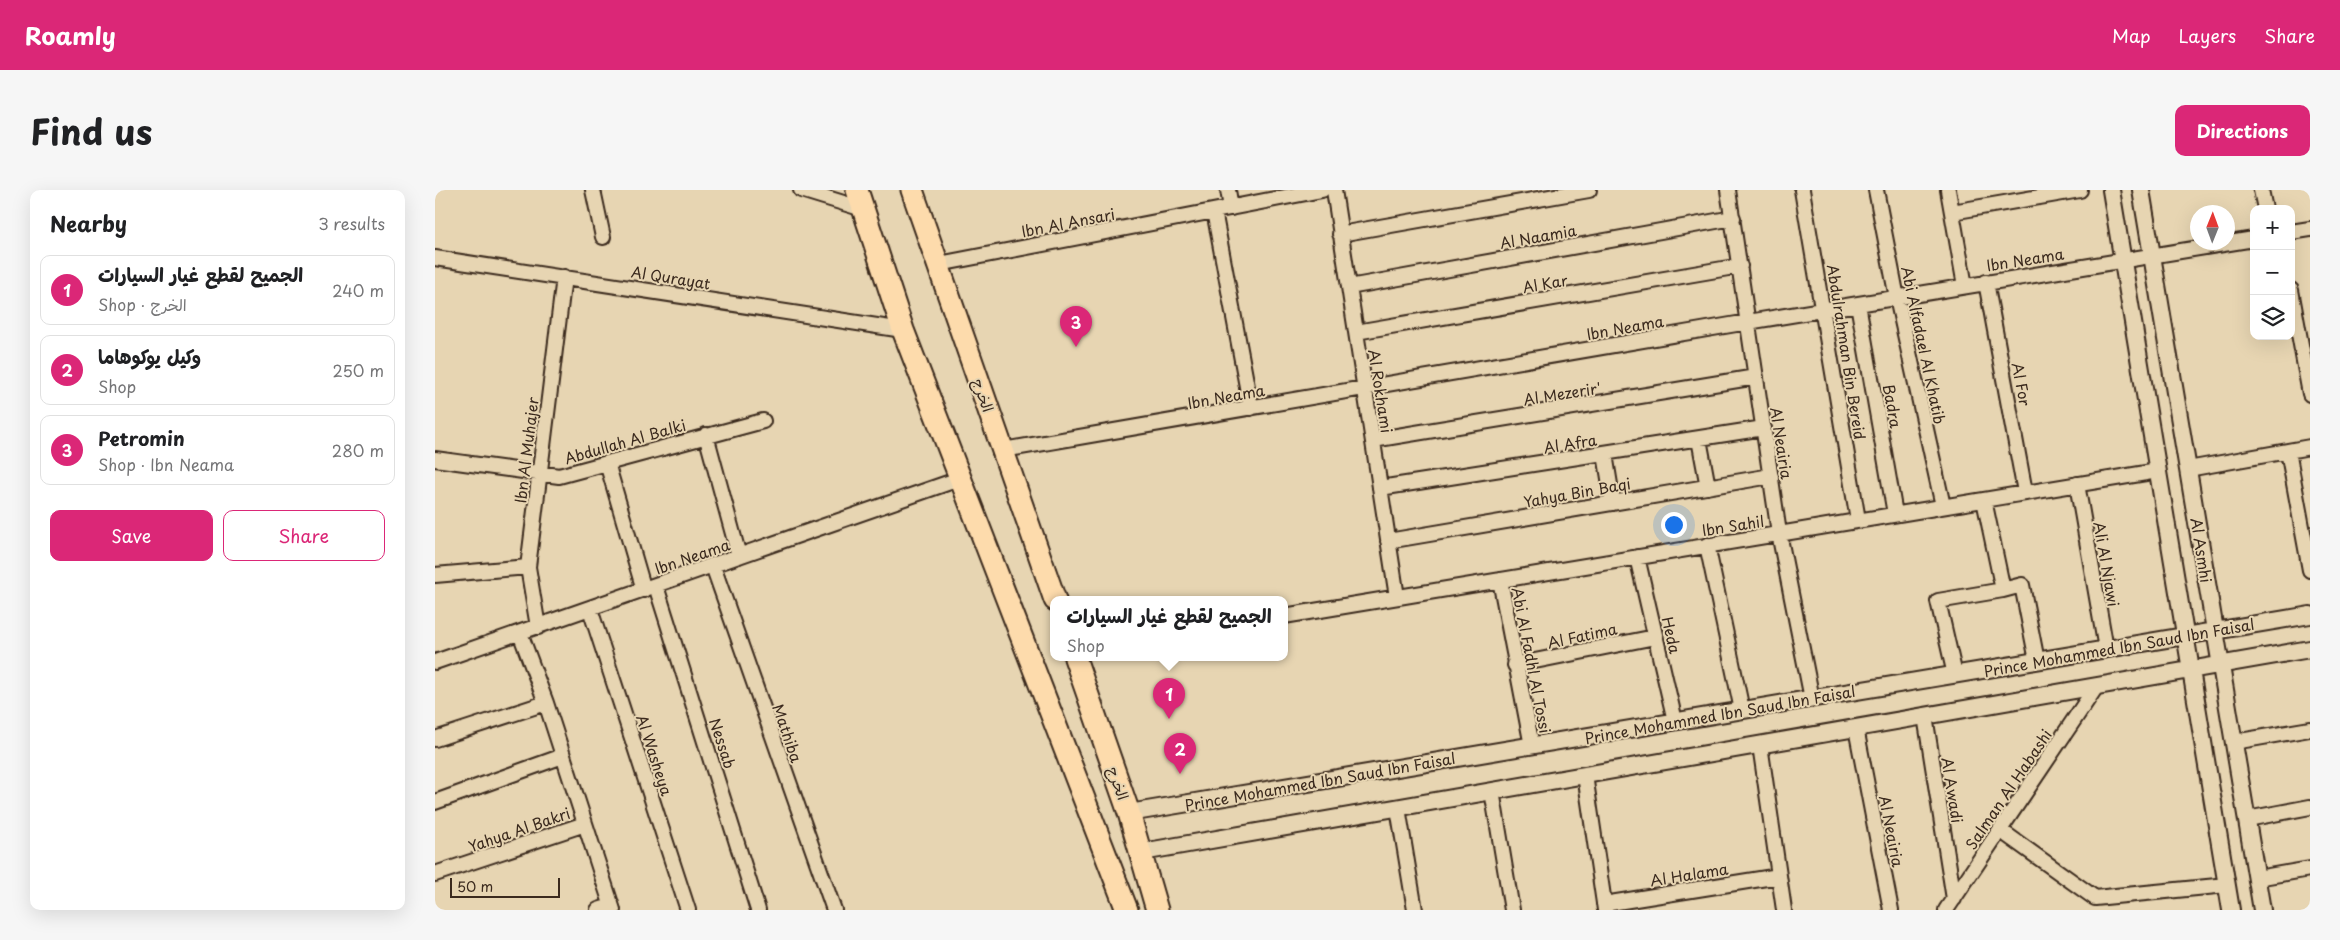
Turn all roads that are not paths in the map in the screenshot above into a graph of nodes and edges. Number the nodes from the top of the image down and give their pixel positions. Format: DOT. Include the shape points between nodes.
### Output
graph roads {
  1 [pos="593,190"];
  2 [pos="801,190"];
  3 [pos="912,190"];
  4 [pos="1229,190"];
  5 [pos="1322,190"];
  6 [pos="1334,190"];
  7 [pos="1589,190"];
  8 [pos="1728,190"];
  9 [pos="1803,190"];
  10 [pos="1876,190"];
  11 [pos="1948,190"];
  12 [pos="2080,190"];
  13 [pos="2111,190"];
  14 [pos="2141,190"];
  15 [pos="2261,190"];
  16 [pos="860,200"];
  17 [pos="2264,205"];
  18 [pos="1231,208"];
  19 [pos="1214,211"];
  20 [pos="1951,212"];
  21 [pos="1733,218"];
  22 [pos="2310,229"];
  23 [pos="2295,231"];
  24 [pos="1340,234"];
  25 [pos="603,237"];
  26 [pos="2250,240"];
  27 [pos="2152,256"];
  28 [pos="435,258"];
  29 [pos="2123,260"];
  30 [pos="939,264"];
  31 [pos="1739,266"];
  32 [pos="564,277"];
  33 [pos="1986,282"];
  34 [pos="1965,286"];
  35 [pos="1349,287"];
  36 [pos="2292,295"];
  37 [pos="1897,298"];
  38 [pos="1858,304"];
  39 [pos="1824,310"];
  40 [pos="1748,322"];
  41 [pos="903,330"];
  42 [pos="1356,332"];
  43 [pos="1756,377"];
  44 [pos="1365,389"];
  45 [pos="2310,394"];
  46 [pos="1251,408"];
  47 [pos="763,421"];
  48 [pos="1764,428"];
  49 [pos="706,435"];
  50 [pos="1699,438"];
  51 [pos="1373,440"];
  52 [pos="2310,447"];
  53 [pos="1003,450"];
  54 [pos="2288,450"];
  55 [pos="1605,454"];
  56 [pos="435,459"];
  57 [pos="607,463"];
  58 [pos="2188,469"];
  59 [pos="2158,470"];
  60 [pos="540,472"];
  61 [pos="1771,476"];
  62 [pos="959,479"];
  63 [pos="2077,484"];
  64 [pos="1708,487"];
  65 [pos="1380,488"];
  66 [pos="2025,492"];
  67 [pos="1984,500"];
  68 [pos="1613,503"];
  69 [pos="1943,506"];
  70 [pos="1895,514"];
  71 [pos="1858,520"];
  72 [pos="1779,534"];
  73 [pos="1388,541"];
  74 [pos="1707,545"];
  75 [pos="739,556"];
  76 [pos="1637,557"];
  77 [pos="713,566"];
  78 [pos="528,567"];
  79 [pos="2310,570"];
  80 [pos="435,575"];
  81 [pos="1500,580"];
  82 [pos="650,588"];
  83 [pos="2003,590"];
  84 [pos="1054,596"];
  85 [pos="1397,597"];
  86 [pos="590,609"];
  87 [pos="1288,615"];
  88 [pos="2310,615"];
  89 [pos="538,627"];
  90 [pos="2215,631"];
  91 [pos="520,633"];
  92 [pos="2185,636"];
  93 [pos="1655,637"];
  94 [pos="2106,649"];
  95 [pos="2310,650"];
  96 [pos="1076,661"];
  97 [pos="2037,661"];
  98 [pos="435,662"];
  99 [pos="1515,665"];
  100 [pos="2221,665"];
  101 [pos="2191,670"];
  102 [pos="1955,675"];
  103 [pos="2096,687"];
  104 [pos="1812,698"];
  105 [pos="545,703"];
  106 [pos="1742,710"];
  107 [pos="1925,716"];
  108 [pos="1675,721"];
  109 [pos="1856,728"];
  110 [pos="2310,729"];
  111 [pos="435,739"];
  112 [pos="2234,742"];
  113 [pos="1760,745"];
  114 [pos="1532,746"];
  115 [pos="563,756"];
  116 [pos="1585,775"];
  117 [pos="1492,791"];
  118 [pos="435,802"];
  119 [pos="2310,807"];
  120 [pos="1398,808"];
  121 [pos="1129,813"];
  122 [pos="2247,819"];
  123 [pos="585,824"];
  124 [pos="2000,830"];
  125 [pos="1142,852"];
  126 [pos="2310,869"];
  127 [pos="435,874"];
  128 [pos="1779,876"];
  129 [pos="2257,878"];
  130 [pos="2227,885"];
  131 [pos="1950,904"];
  132 [pos="1605,907"];
  133 [pos="608,909"];
  134 [pos="688,910"];
  135 [pos="759,910"];
  136 [pos="834,910"];
  137 [pos="1127,910"];
  138 [pos="1157,910"];
  139 [pos="1415,910"];
  140 [pos="1512,910"];
  141 [pos="1784,910"];
  142 [pos="1891,910"];
  143 [pos="2231,910"];
  144 [pos="2262,910"];
  1 -- 25 [label="street"];
  2 -- 16 [label="street"];
  3 -- 30 [label="main road, الخرج"];
  4 -- 18 [label="street"];
  5 -- 18 [label="street, Ibn Al Ansari"];
  6 -- 24 [label="street, Al Rokhami"];
  7 -- 24 [label="street"];
  8 -- 21 [label="street, Al Neairia"];
  9 -- 39 [label="street, Abdulrahman Bin Bereid"];
  10 -- 37 [label="street, Abi Alfadael Al Khatib"];
  11 -- 20 [label="street"];
  12 -- 20 [label="street"];
  13 -- 29 [label="street, Al Asmhi"];
  14 -- 27 [label="street, Al Asmhi"];
  15 -- 17 [label="street"];
  16 -- 41 [label="main road"];
  18 -- 19 [label="street, Ibn Al Ansari"];
  19 -- 30 [label="street, Ibn Al Ansari"];
  19 -- 46 [label="street"];
  20 -- 34 [label="street"];
  21 -- 31 [label="street, Al Neairia"];
  21 -- 35 [label="street, Al Naamia"];
  22 -- 23 [label="street"];
  24 -- 35 [label="street, Al Rokhami"];
  26 -- 27 [label="street, Ibn Neama"];
  27 -- 29 [label="street, Ibn Neama"];
  27 -- 58 [label="street, Al Asmhi"];
  28 -- 32 [label="street, Al Qurayat"];
  29 -- 33 [label="street, Ibn Neama"];
  29 -- 59 [label="street, Al Asmhi"];
  30 -- 53 [label="main road, الخرج"];
  31 -- 40 [label="street, Al Neairia"];
  31 -- 42 [label="street, Al Kar"];
  32 -- 41 [label="street, Al Qurayat"];
  32 -- 60 [label="street, Ibn Al Muhajer"];
  33 -- 34 [label="street, Ibn Neama"];
  33 -- 66 [label="street, Al For"];
  34 -- 37 [label="street, Ibn Neama"];
  35 -- 42 [label="street, Al Rokhami"];
  36 -- 45 [label="street"];
  37 -- 38 [label="street, Ibn Neama"];
  37 -- 69 [label="street, Abi Alfadael Al Khatib"];
  38 -- 39 [label="street, Ibn Neama"];
  38 -- 70 [label="street, Badra"];
  39 -- 40 [label="street, Ibn Neama"];
  39 -- 71 [label="street, Abdulrahman Bin Bereid"];
  40 -- 43 [label="street, Al Neairia"];
  40 -- 44 [label="street, Ibn Neama"];
  41 -- 62 [label="main road"];
  42 -- 44 [label="street, Al Rokhami"];
  43 -- 48 [label="street, Al Neairia"];
  43 -- 51 [label="street, Al Mezerir'"];
  44 -- 46 [label="street, Ibn Neama"];
  44 -- 51 [label="street, Al Rokhami"];
  46 -- 53 [label="street, Ibn Neama"];
  47 -- 49 [label="street, Abdullah Al Balki"];
  48 -- 50 [label="street, Al Afra"];
  48 -- 61 [label="street, Al Neairia"];
  49 -- 57 [label="street, Abdullah Al Balki"];
  49 -- 75 [label="street"];
  50 -- 55 [label="street, Al Afra"];
  50 -- 64 [label="street"];
  51 -- 65 [label="street, Al Rokhami"];
  52 -- 54 [label="street"];
  53 -- 84 [label="main road, الخرج"];
  54 -- 58 [label="street"];
  54 -- 79 [label="street"];
  55 -- 65 [label="street, Al Afra"];
  55 -- 68 [label="street"];
  56 -- 60 [label="street, Abdullah Al Balki"];
  57 -- 60 [label="street, Abdullah Al Balki" via="559,476"];
  57 -- 82 [label="street, Nessab"];
  58 -- 90 [label="street, Al Asmhi"];
  59 -- 63 [label="street, Ibn Sahil"];
  59 -- 92 [label="street, Al Asmhi"];
  60 -- 78 [label="street, Ibn Al Muhajer"];
  61 -- 64 [label="street, Yahya Bin Baqi"];
  61 -- 72 [label="street, Al Neairia"];
  62 -- 75 [label="street, Ibn Neama"];
  62 -- 137 [label="main road"];
  63 -- 66 [label="street, Ibn Sahil"];
  63 -- 94 [label="street, Ali Al Njawi"];
  64 -- 68 [label="street, Yahya Bin Baqi"];
  65 -- 73 [label="street, Al Rokhami"];
  66 -- 67 [label="street, Ibn Sahil"];
  67 -- 69 [label="street, Ibn Sahil"];
  67 -- 83 [label="street"];
  68 -- 73 [label="street, Yahya Bin Baqi"];
  69 -- 70 [label="street, Ibn Sahil"];
  70 -- 71 [label="street, Ibn Sahil"];
  71 -- 72 [label="street, Ibn Sahil"];
  72 -- 74 [label="street, Ibn Sahil"];
  72 -- 104 [label="street, Al Neairia"];
  73 -- 85 [label="street, Al Rokhami"];
  74 -- 76 [label="street, Ibn Sahil"];
  74 -- 106 [label="street"];
  75 -- 77 [label="street, Ibn Neama"];
  76 -- 81 [label="street, Ibn Sahil"];
  76 -- 93 [label="street, Heda"];
  77 -- 82 [label="street, Ibn Neama"];
  77 -- 136 [label="street, Mathiba"];
  78 -- 80 [label="street"];
  78 -- 89 [label="street, Ibn Al Muhajer"];
  81 -- 85 [label="street, Ibn Sahil"];
  81 -- 99 [label="street, Abi Al Fadhl Al Tossi"];
  82 -- 86 [label="street, Ibn Neama"];
  82 -- 135 [label="street, Nessab"];
  83 -- 97 [label="street" via="2023,585"];
  83 -- 102 [label="street" via="1938,601"];
  85 -- 87 [label="street, Ibn Sahil"];
  86 -- 89 [label="street, Ibn Neama"];
  86 -- 134 [label="street, Al Washeya"];
  88 -- 90 [label="street, Prince Mohammed Ibn Saud Ibn Faisal"];
  89 -- 91 [label="street, Ibn Neama"];
  90 -- 92 [label="street, Prince Mohammed Ibn Saud Ibn Faisal"];
  90 -- 100 [label="street, Al Asmhi"];
  91 -- 98 [label="street, Ibn Neama"];
  91 -- 105 [label="street"];
  92 -- 94 [label="street, Prince Mohammed Ibn Saud Ibn Faisal"];
  92 -- 101 [label="street, Al Asmhi"];
  93 -- 99 [label="street, Al Fatima"];
  93 -- 108 [label="street, Heda"];
  94 -- 97 [label="street, Prince Mohammed Ibn Saud Ibn Faisal"];
  95 -- 100 [label="street"];
  96 -- 121 [label="main road, الخرج"];
  97 -- 102 [label="street, Prince Mohammed Ibn Saud Ibn Faisal"];
  99 -- 114 [label="street, Abi Al Fadhl Al Tossi"];
  100 -- 101 [label="street"];
  100 -- 112 [label="street, Al Asmhi"];
  101 -- 103 [label="street"];
  101 -- 130 [label="street, Al Asmhi"];
  102 -- 104 [label="street, Prince Mohammed Ibn Saud Ibn Faisal"];
  103 -- 107 [label="street"];
  103 -- 124 [label="street, Salman Al Habashi"];
  104 -- 106 [label="street, Prince Mohammed Ibn Saud Ibn Faisal"];
  105 -- 111 [label="street"];
  105 -- 115 [label="street"];
  106 -- 108 [label="street, Prince Mohammed Ibn Saud Ibn Faisal"];
  107 -- 109 [label="street"];
  107 -- 131 [label="street, Al Awadi"];
  108 -- 114 [label="street, Prince Mohammed Ibn Saud Ibn Faisal"];
  109 -- 113 [label="street"];
  109 -- 142 [label="street, Al Neairia"];
  110 -- 112 [label="street"];
  112 -- 122 [label="street, Al Asmhi"];
  113 -- 116 [label="street"];
  113 -- 128 [label="street"];
  114 -- 121 [label="street, Prince Mohammed Ibn Saud Ibn Faisal"];
  115 -- 118 [label="street"];
  115 -- 123 [label="street"];
  116 -- 117 [label="street"];
  116 -- 132 [label="street"];
  117 -- 120 [label="street"];
  117 -- 140 [label="street"];
  119 -- 122 [label="street"];
  120 -- 125 [label="street"];
  120 -- 139 [label="street"];
  121 -- 125 [label="main road, الخرج"];
  122 -- 129 [label="street, Al Asmhi"];
  123 -- 127 [label="street, Yahya Al Bakri"];
  123 -- 133 [label="street"];
  124 -- 130 [label="street" via="2095,898"];
  124 -- 131 [label="street, Salman Al Habashi"];
  125 -- 138 [label="main road, الخرج"];
  126 -- 129 [label="street"];
  128 -- 132 [label="street, Al Halama"];
  128 -- 141 [label="street"];
  129 -- 144 [label="street, Al Asmhi"];
  130 -- 143 [label="street, Al Asmhi"];
}
